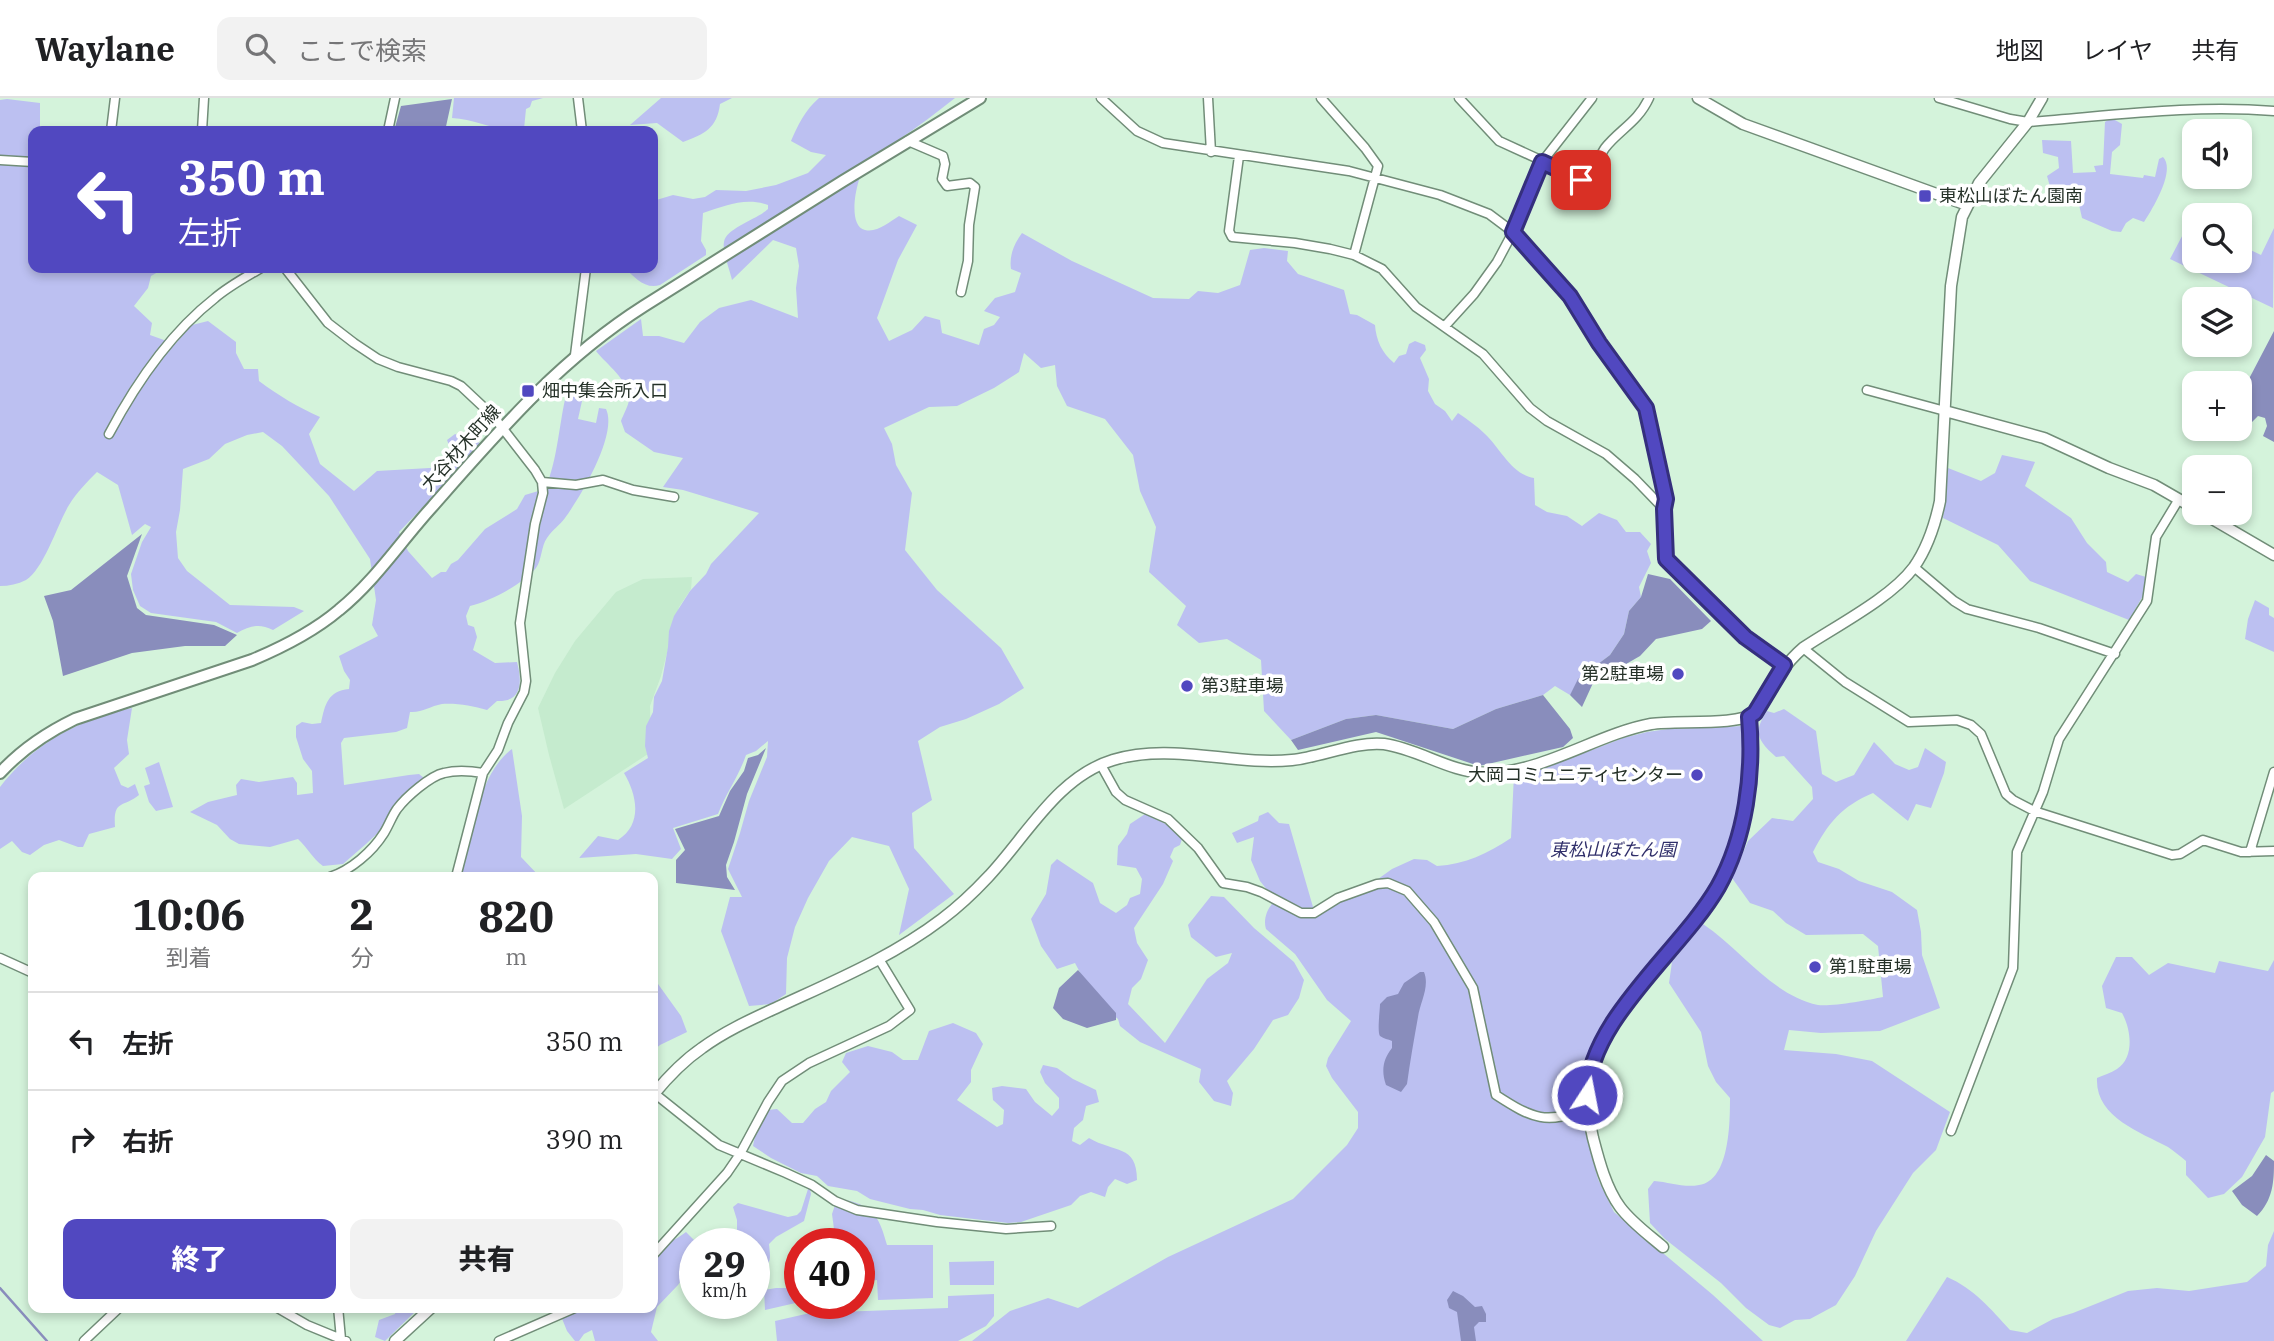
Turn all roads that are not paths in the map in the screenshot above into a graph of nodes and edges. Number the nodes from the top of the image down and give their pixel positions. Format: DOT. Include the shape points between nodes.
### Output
graph roads {
  1 [pos="115,98"];
  2 [pos="205,98"];
  3 [pos="395,98"];
  4 [pos="578,98"];
  5 [pos="1101,98"];
  6 [pos="1208,98"];
  7 [pos="1321,98"];
  8 [pos="1460,98"];
  9 [pos="1592,98"];
  10 [pos="1649,98"];
  11 [pos="1698,98"];
  12 [pos="1940,98"];
  13 [pos="2042,98"];
  14 [pos="975,99"];
  15 [pos="2274,111"];
  16 [pos="2028,122"];
  17 [pos="112,126"];
  18 [pos="202,126"];
  19 [pos="389,126"];
  20 [pos="581,126"];
  21 [pos="908,141"];
  22 [pos="1212,152"];
  23 [pos="1239,156"];
  24 [pos="0,160"];
  25 [pos="28,162"];
  26 [pos="1542,162"];
  27 [pos="1374,177"];
  28 [pos="1967,205"];
  29 [pos="1513,232"];
  30 [pos="1354,256"];
  31 [pos="253,273"];
  32 [pos="289,273"];
  33 [pos="585,273"];
  34 [pos="961,292"];
  35 [pos="1445,327"];
  36 [pos="575,355"];
  37 [pos="1867,390"];
  38 [pos="1945,411"];
  39 [pos="501,429"];
  40 [pos="109,434"];
  41 [pos="542,482"];
  42 [pos="674,497"];
  43 [pos="2179,499"];
  44 [pos="2182,501"];
  45 [pos="1664,509"];
  46 [pos="2223,525"];
  47 [pos="2274,555"];
  48 [pos="1914,567"];
  49 [pos="1803,648"];
  50 [pos="2115,654"];
  51 [pos="1784,665"];
  52 [pos="1749,717"];
  53 [pos="1101,765"];
  54 [pos="483,772"];
  55 [pos="2274,772"];
  56 [pos="0,773"];
  57 [pos="2034,811"];
  58 [pos="2274,851"];
  59 [pos="2250,852"];
  60 [pos="343,872"];
  61 [pos="457,872"];
  62 [pos="0,958"];
  63 [pos="879,959"];
  64 [pos="28,970"];
  65 [pos="658,1089"];
  66 [pos="658,1097"];
  67 [pos="1588,1108"];
  68 [pos="1951,1131"];
  69 [pos="740,1154"];
  70 [pos="1051,1226"];
  71 [pos="1663,1247"];
  72 [pos="658,1249"];
  73 [pos="114,1313"];
  74 [pos="286,1313"];
  75 [pos="339,1313"];
  76 [pos="425,1313"];
  77 [pos="563,1313"];
  78 [pos="343,1340"];
  79 [pos="84,1341"];
  80 [pos="395,1341"];
  81 [pos="499,1341"];
  1 -- 17 [label="street"];
  2 -- 18 [label="street"];
  3 -- 19 [label="street"];
  4 -- 20 [label="street"];
  5 -- 22 [label="street" via="1130,126 1153,140"];
  6 -- 22 [label="street"];
  7 -- 27 [label="street" via="1378,166"];
  8 -- 26 [label="street" via="1499,141"];
  9 -- 26 [label="street"];
  10 -- 26 [label="street" via="1608,144 1587,179"];
  11 -- 28 [label="street" via="1743,124"];
  12 -- 16 [label="street"];
  13 -- 16 [label="street"];
  14 -- 21 [label="main road, 大谷材木町線"];
  15 -- 16 [label="street" via="2185,110"];
  16 -- 28 [label="street" via="1991,166"];
  21 -- 34 [label="street" via="943,156 942,178 947,186 970,183 975,187"];
  21 -- 36 [label="main road, 大谷材木町線" via="626,317"];
  22 -- 23 [label="street"];
  23 -- 27 [label="street"];
  23 -- 30 [label="street" via="1228,231 1233,237 1295,243"];
  24 -- 25 [label="street"];
  26 -- 29 [label="street"];
  27 -- 29 [label="street" via="1463,203 1489,214"];
  27 -- 30 [label="street"];
  28 -- 38 [label="street" via="1951,286"];
  29 -- 35 [label="street" via="1497,262"];
  29 -- 45 [label="street" via="1570,296 1646,408 1666,499"];
  30 -- 35 [label="street" via="1382,269 1416,307"];
  31 -- 40 [label="street" via="215,298 178,332 143,374"];
  32 -- 39 [label="street" via="340,333 378,359 461,386"];
  33 -- 36 [label="street"];
  35 -- 45 [label="street" via="1483,354 1530,408 1606,454"];
  36 -- 39 [label="main road, 大谷材木町線"];
  37 -- 38 [label="street"];
  38 -- 43 [label="street" via="2045,438"];
  38 -- 48 [label="street" via="1940,501 1931,536"];
  39 -- 41 [label="street"];
  39 -- 56 [label="main road, 大谷材木町線" via="350,601 319,625 252,660 64,724 31,744"];
  41 -- 42 [label="street" via="576,485 603,480"];
  41 -- 54 [label="street" via="520,623 524,692"];
  43 -- 44 [label="street"];
  43 -- 50 [label="street" via="2157,537 2147,601"];
  45 -- 51 [label="street" via="1664,553 1670,565 1745,637"];
  46 -- 47 [label="street"];
  48 -- 49 [label="street" via="1899,584"];
  48 -- 50 [label="street" via="1967,609"];
  49 -- 51 [label="street"];
  49 -- 57 [label="street" via="1845,682 1909,722 1957,720 1971,724 1981,734 2006,794"];
  50 -- 57 [label="street" via="2059,739"];
  51 -- 52 [label="street"];
  52 -- 53 [label="street" via="1648,725 1500,772 1457,769 1381,744 1291,760 1158,753"];
  52 -- 67 [label="street" via="1750,772 1734,854 1702,911 1602,1041 1588,1076"];
  53 -- 63 [label="street" via="1047,807 962,902"];
  53 -- 67 [label="street" via="1116,792 1168,819 1198,848 1223,883 1261,892 1301,914 1314,913 1338,898 1377,884 1407,891 1434,922 1473,988 1496,1095 1544,1119"];
  54 -- 60 [label="street" via="443,773 415,790 370,849"];
  54 -- 61 [label="street"];
  55 -- 59 [label="street"];
  57 -- 59 [label="street" via="2172,855 2203,841"];
  57 -- 68 [label="street" via="2017,852 2013,968"];
  58 -- 59 [label="street"];
  62 -- 64 [label="street"];
  63 -- 65 [label="street" via="718,1038 676,1069"];
  63 -- 69 [label="street" via="909,1010 889,1026 790,1074 768,1102"];
  66 -- 69 [label="street" via="712,1140"];
  67 -- 71 [label="street" via="1598,1159 1620,1208"];
  69 -- 70 [label="street" via="786,1172 857,1210 1006,1229"];
  69 -- 72 [label="street"];
  73 -- 79 [label="street"];
  74 -- 78 [label="street"];
  75 -- 78 [label="street"];
  76 -- 80 [label="street"];
  77 -- 81 [label="street"];
}
